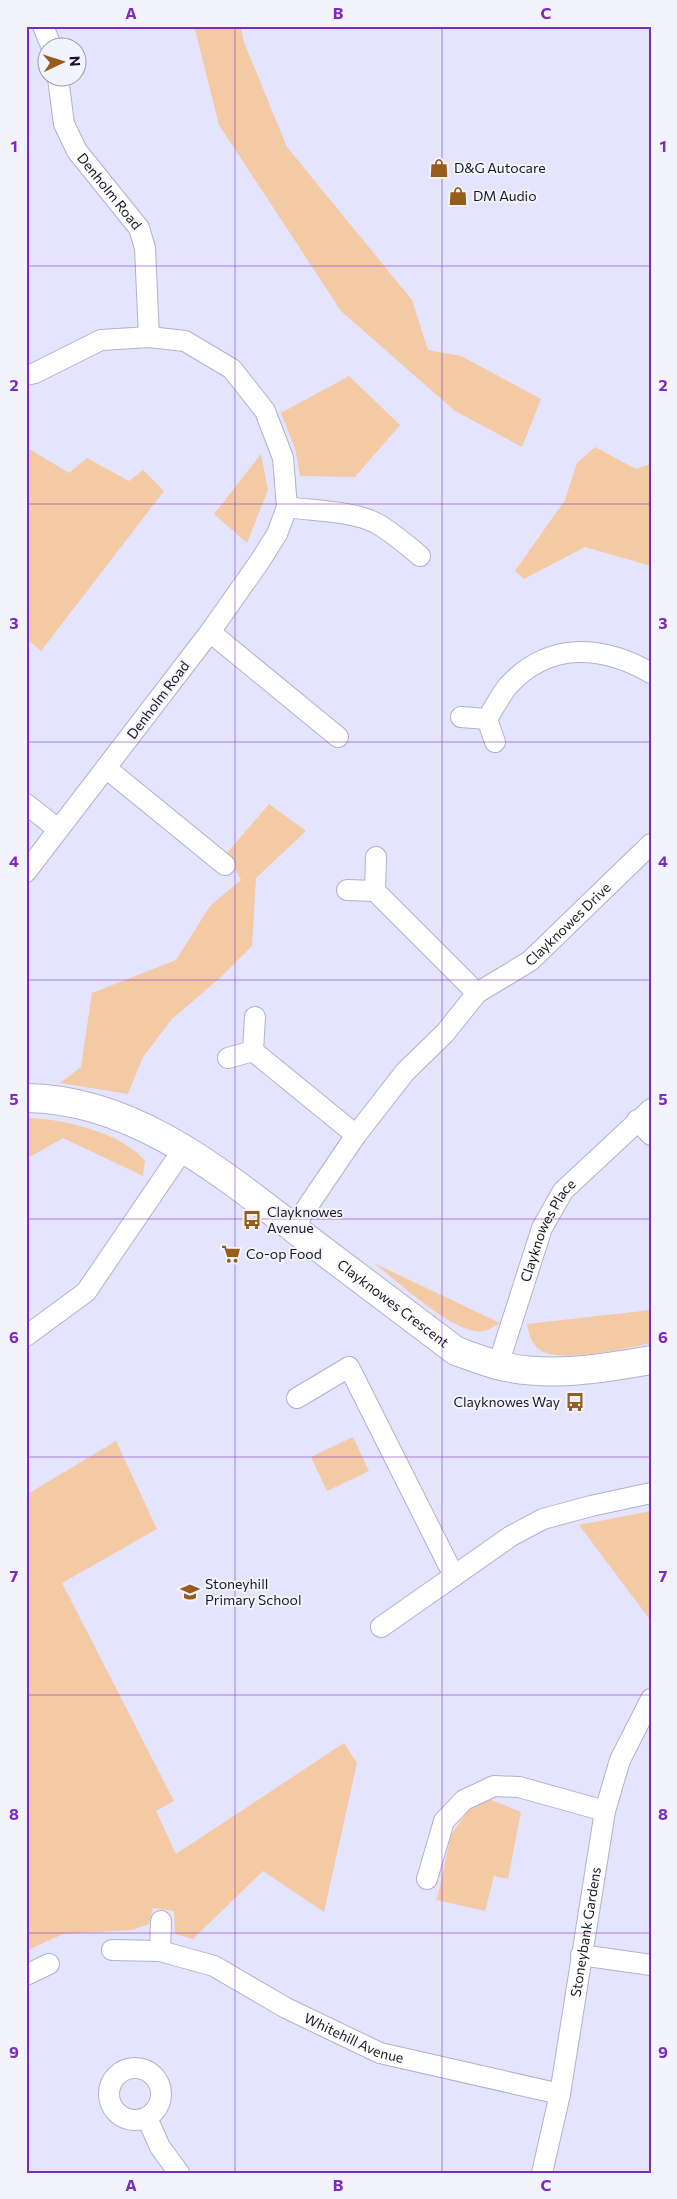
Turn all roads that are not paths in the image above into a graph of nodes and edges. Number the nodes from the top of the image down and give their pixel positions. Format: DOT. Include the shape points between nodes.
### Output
graph roads {
  1 [pos="43,26"];
  2 [pos="48,38"];
  3 [pos="59,88"];
  4 [pos="149,337"];
  5 [pos="26,375"];
  6 [pos="287,507"];
  7 [pos="420,556"];
  8 [pos="210,632"];
  9 [pos="651,672"];
  10 [pos="461,717"];
  11 [pos="487,718"];
  12 [pos="338,737"];
  13 [pos="495,742"];
  14 [pos="106,768"];
  15 [pos="26,804"];
  16 [pos="58,829"];
  17 [pos="651,844"];
  18 [pos="376,857"];
  19 [pos="225,865"];
  20 [pos="26,872"];
  21 [pos="347,890"];
  22 [pos="375,891"];
  23 [pos="477,993"];
  24 [pos="255,1017"];
  25 [pos="254,1051"];
  26 [pos="228,1058"];
  27 [pos="26,1098"];
  28 [pos="644,1114"];
  29 [pos="356,1134"];
  30 [pos="651,1135"];
  31 [pos="184,1148"];
  32 [pos="294,1228"];
  33 [pos="26,1336"];
  34 [pos="651,1360"];
  35 [pos="498,1365"];
  36 [pos="297,1398"];
  37 [pos="651,1493"];
  38 [pos="454,1576"];
  39 [pos="382,1627"];
  40 [pos="651,1699"];
  41 [pos="605,1811"];
  42 [pos="434,1870"];
  43 [pos="161,1921"];
  44 [pos="112,1950"];
  45 [pos="160,1951"];
  46 [pos="581,1955"];
  47 [pos="49,1964"];
  48 [pos="651,1966"];
  49 [pos="26,1975"];
  50 [pos="560,2094"];
  51 [pos="146,2118"];
  52 [pos="179,2173"];
  53 [pos="542,2173"];
  1 -- 2 [label="street"];
  3 -- 4 [label="street, Denholm Road" via="64,124 77,151 139,228 145,248"];
  4 -- 5 [label="street, Denholm Road" via="101,340"];
  4 -- 6 [label="street, Denholm Road" via="185,342 232,369 265,412 283,458"];
  6 -- 7 [label="street" via="374,522 400,538"];
  6 -- 8 [label="street, Denholm Road" via="277,534"];
  8 -- 12 [label="street"];
  8 -- 14 [label="street, Denholm Road"];
  9 -- 11 [label="street" via="608,653 572,652 541,660 508,686"];
  10 -- 11 [label="street"];
  11 -- 13 [label="street"];
  14 -- 16 [label="street, Denholm Road"];
  14 -- 19 [label="street"];
  15 -- 16 [label="street"];
  16 -- 20 [label="street, Denholm Road"];
  17 -- 23 [label="street, Clayknowes Drive" via="530,960"];
  18 -- 22 [label="street"];
  21 -- 22 [label="street"];
  22 -- 23 [label="street"];
  23 -- 29 [label="street, Clayknowes Drive" via="445,1033 405,1072"];
  24 -- 25 [label="street"];
  25 -- 26 [label="street"];
  25 -- 29 [label="street"];
  27 -- 31 [label="street, Clayknowes Crescent" via="101,1109"];
  28 -- 30 [label="street, Clayknowes Place"];
  28 -- 35 [label="street, Clayknowes Place" via="563,1191 542,1228"];
  29 -- 32 [label="street, Clayknowes Drive"];
  31 -- 32 [label="street, Clayknowes Crescent"];
  31 -- 33 [label="street" via="86,1292"];
  32 -- 35 [label="street, Clayknowes Crescent" via="456,1351"];
  34 -- 35 [label="street, Clayknowes Crescent" via="599,1370 541,1371"];
  36 -- 38 [label="street" via="349,1366"];
  37 -- 38 [label="street" via="543,1519 511,1536"];
  38 -- 39 [label="street"];
  40 -- 41 [label="street, Stoneybank Gardens" via="620,1760"];
  41 -- 42 [label="street" via="519,1787 494,1786 464,1800 444,1821"];
  41 -- 46 [label="street, Stoneybank Gardens"];
  43 -- 45 [label="street"];
  44 -- 45 [label="street, Whitehill Avenue"];
  45 -- 50 [label="street, Whitehill Avenue" via="214,1966 286,2008 380,2053"];
  46 -- 48 [label="street"];
  46 -- 50 [label="street, Stoneybank Gardens"];
  47 -- 49 [label="street"];
  50 -- 53 [label="street, Stoneybank Gardens"];
  51 -- 52 [label="street" via="160,2147"];
}
